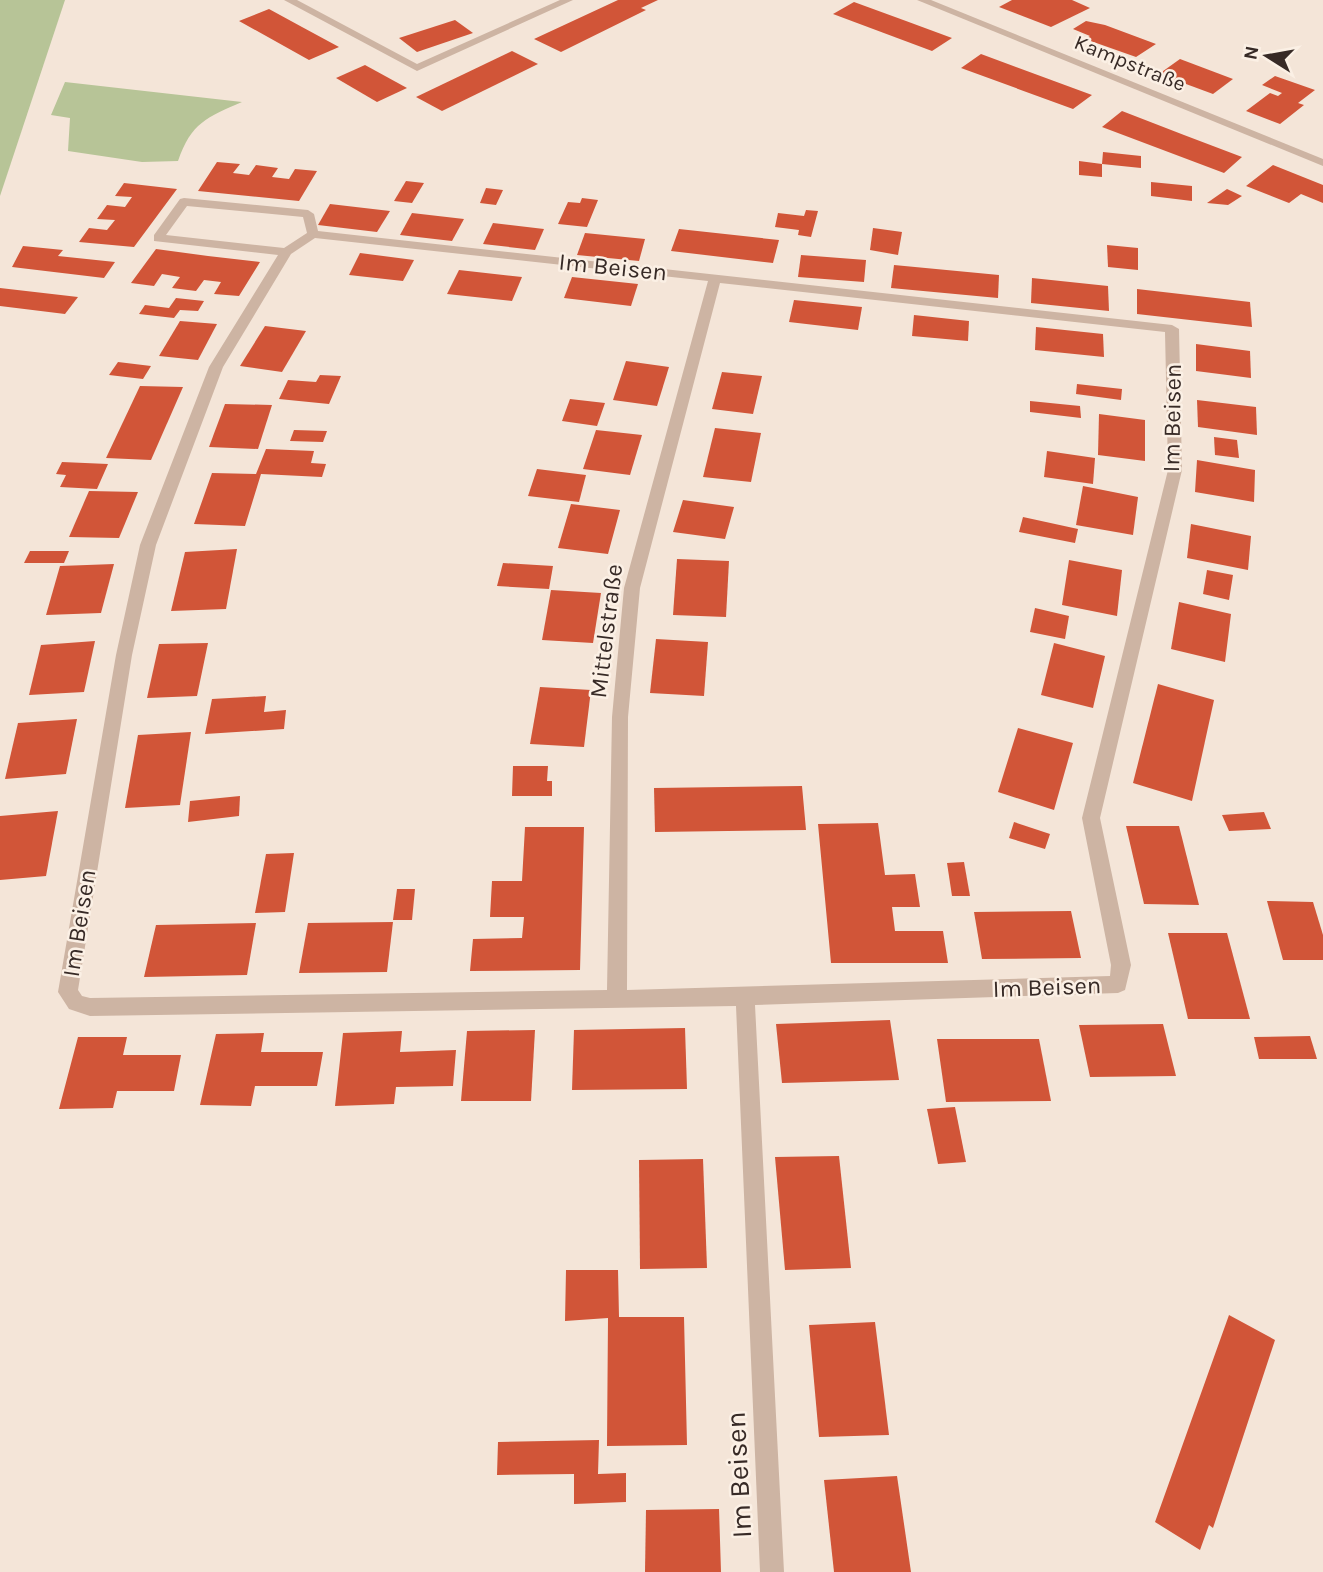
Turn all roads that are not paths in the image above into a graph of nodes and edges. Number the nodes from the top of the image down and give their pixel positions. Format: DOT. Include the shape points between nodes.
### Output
graph roads {
  1 [pos="289,0"];
  2 [pos="568,0"];
  3 [pos="922,0"];
  4 [pos="1323,163"];
  5 [pos="313,234"];
  6 [pos="286,252"];
  7 [pos="715,279"];
  8 [pos="745,997"];
  9 [pos="617,1000"];
  10 [pos="772,1572"];
  1 -- 2 [label="street" via="417,68"];
  3 -- 4 [label="street, Kampstraße"];
  5 -- 6 [label="street, Im Beisen"];
  5 -- 6 [label="street" via="308,215 184,202 158,238"];
  5 -- 7 [label="street, Im Beisen"];
  6 -- 9 [label="street, Im Beisen" via="216,366 148,545 124,655 68,992 76,1003 90,1007"];
  7 -- 8 [label="street, Im Beisen" via="1172,330 1175,470 1091,818 1121,965 1118,984"];
  7 -- 9 [label="street, Mittelstraße" via="632,588 620,717"];
  8 -- 9 [label="street, Im Beisen"];
  8 -- 10 [label="street, Im Beisen"];
}
